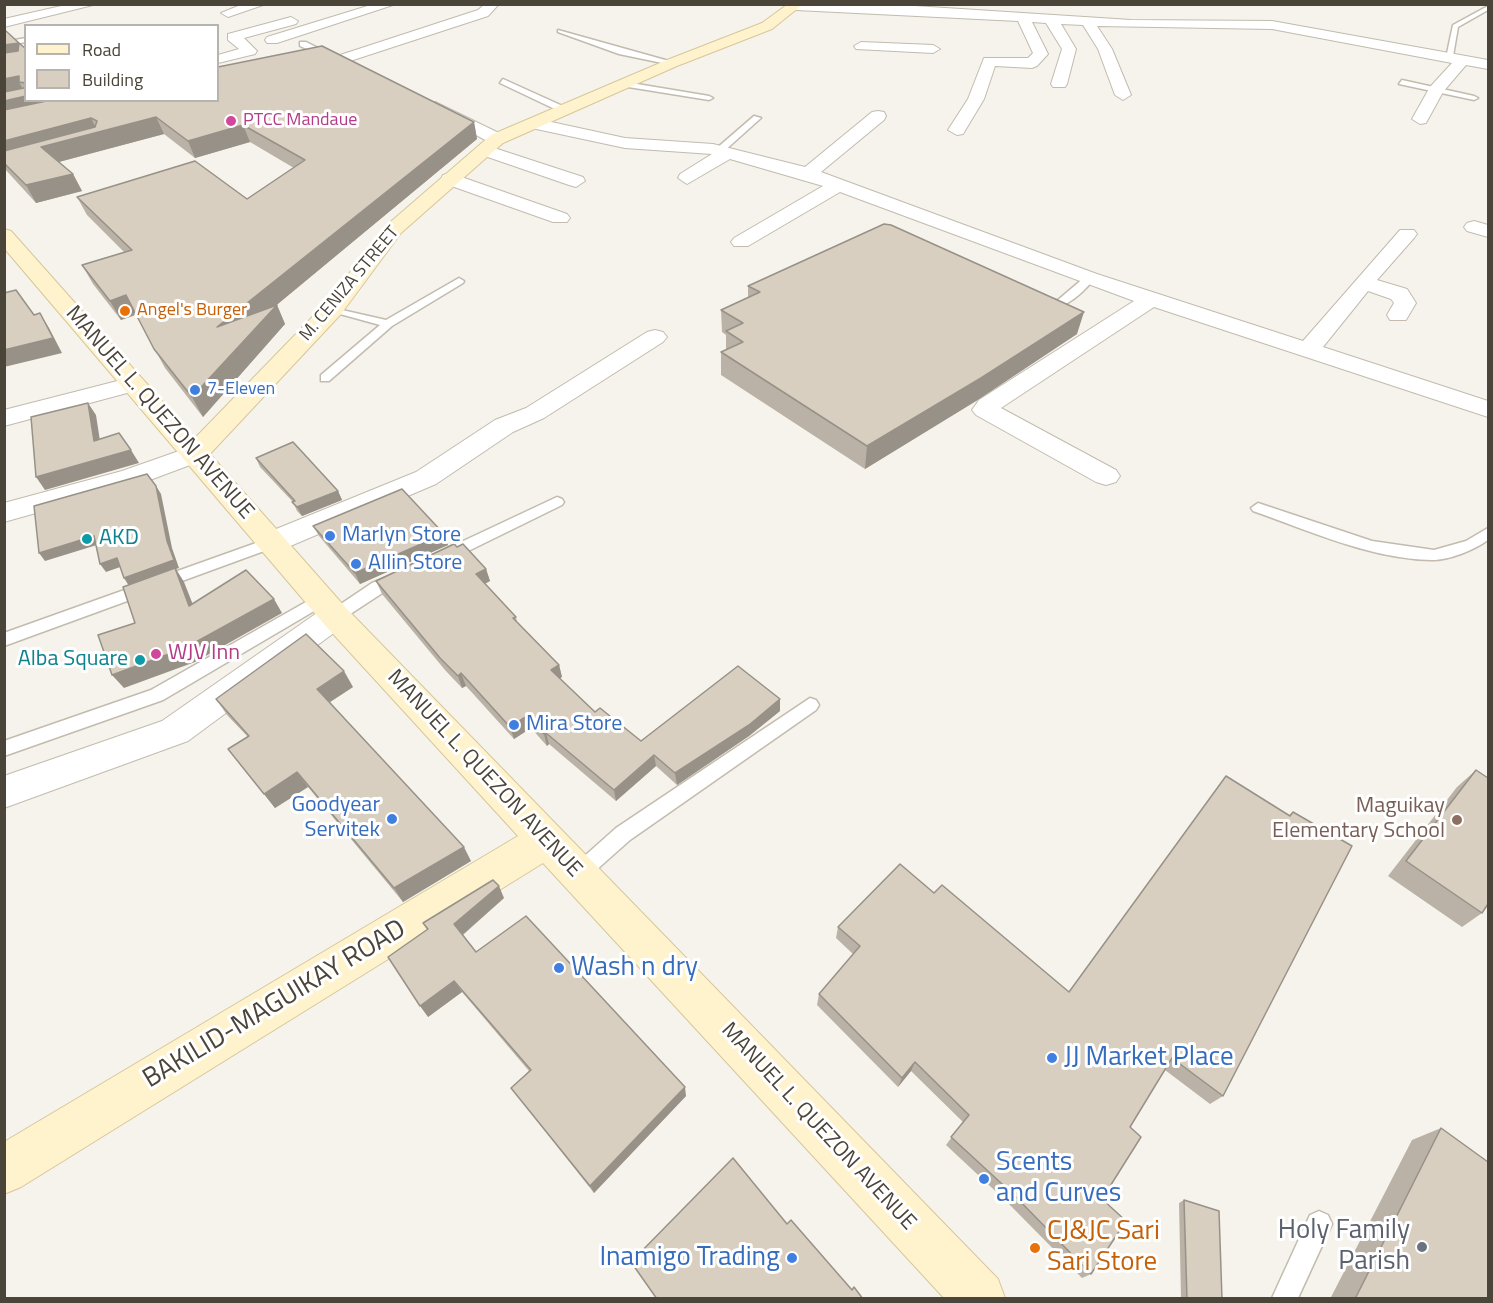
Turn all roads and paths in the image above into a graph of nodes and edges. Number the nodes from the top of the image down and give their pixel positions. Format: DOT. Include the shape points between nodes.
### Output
graph roads {
  1 [pos="91,4"];
  2 [pos="260,4"];
  3 [pos="390,4"];
  4 [pos="493,4"];
  5 [pos="797,5"];
  6 [pos="1488,8"];
  7 [pos="228,13"];
  8 [pos="1023,17"];
  9 [pos="869,19"];
  10 [pos="1051,19"];
  11 [pos="291,21"];
  12 [pos="1087,21"];
  13 [pos="4,23"];
  14 [pos="560,31"];
  15 [pos="24,40"];
  16 [pos="272,40"];
  17 [pos="4,44"];
  18 [pos="303,44"];
  19 [pos="861,46"];
  20 [pos="933,49"];
  21 [pos="1456,58"];
  22 [pos="219,59"];
  23 [pos="339,60"];
  24 [pos="853,62"];
  25 [pos="672,63"];
  26 [pos="1488,65"];
  27 [pos="360,70"];
  28 [pos="502,81"];
  29 [pos="1402,82"];
  30 [pos="625,84"];
  31 [pos="1059,84"];
  32 [pos="1436,90"];
  33 [pos="1123,95"];
  34 [pos="710,98"];
  35 [pos="1474,98"];
  36 [pos="423,101"];
  37 [pos="564,110"];
  38 [pos="878,116"];
  39 [pos="757,118"];
  40 [pos="1420,119"];
  41 [pos="533,123"];
  42 [pos="957,130"];
  43 [pos="491,144"];
  44 [pos="724,151"];
  45 [pos="808,174"];
  46 [pos="687,177"];
  47 [pos="450,179"];
  48 [pos="576,181"];
  49 [pos="839,185"];
  50 [pos="560,218"];
  51 [pos="1407,234"];
  52 [pos="4,235"];
  53 [pos="741,242"];
  54 [pos="1089,279"];
  55 [pos="459,281"];
  56 [pos="1364,283"];
  57 [pos="1024,296"];
  58 [pos="1150,300"];
  59 [pos="333,309"];
  60 [pos="1398,315"];
  61 [pos="388,324"];
  62 [pos="655,337"];
  63 [pos="1308,350"];
  64 [pos="325,378"];
  65 [pos="133,384"];
  66 [pos="1486,400"];
  67 [pos="4,418"];
  68 [pos="196,453"];
  69 [pos="1106,477"];
  70 [pos="557,502"];
  71 [pos="1258,508"];
  72 [pos="4,513"];
  73 [pos="1488,533"];
  74 [pos="270,543"];
  75 [pos="430,562"];
  76 [pos="409,572"];
  77 [pos="327,608"];
  78 [pos="4,640"];
  79 [pos="810,705"];
  80 [pos="4,749"];
  81 [pos="4,792"];
  82 [pos="546,840"];
  83 [pos="578,874"];
  84 [pos="4,1170"];
  85 [pos="1319,1224"];
  86 [pos="980,1299"];
  87 [pos="1286,1299"];
  1 -- 13 [label="street"];
  2 -- 7 [label="street"];
  3 -- 16 [label="street"];
  4 -- 23 [label="street" via="483,13"];
  5 -- 9 [label="street"];
  5 -- 25 [label="street, M. CENIZA STREET" via="767,26"];
  6 -- 21 [label="lane" via="1458,23"];
  8 -- 9 [label="street"];
  8 -- 10 [label="street"];
  8 -- 42 [label="street" via="1041,54 1032,63 989,61 976,99"];
  9 -- 19 [label="street"];
  10 -- 12 [label="street"];
  10 -- 31 [label="street" via="1069,49"];
  11 -- 22 [label="street" via="233,37 250,51"];
  12 -- 21 [label="street" via="1272,25"];
  12 -- 33 [label="street" via="1105,49"];
  14 -- 25 [label="lane" via="622,52"];
  15 -- 17 [label="lane"];
  18 -- 23 [label="lane"];
  19 -- 20 [label="street"];
  19 -- 24 [label="street"];
  21 -- 26 [label="street"];
  21 -- 32 [label="street"];
  23 -- 27 [label="street"];
  25 -- 30 [label="street, M. CENIZA STREET"];
  28 -- 37 [label="lane"];
  29 -- 32 [label="lane"];
  30 -- 34 [label="lane"];
  30 -- 37 [label="street, M. CENIZA STREET"];
  32 -- 35 [label="lane"];
  32 -- 40 [label="street"];
  36 -- 43 [label="street"];
  37 -- 41 [label="street, M. CENIZA STREET"];
  38 -- 45 [label="street"];
  39 -- 44 [label="lane"];
  41 -- 43 [label="street, M. CENIZA STREET"];
  41 -- 44 [label="street" via="625,143"];
  43 -- 47 [label="street, M. CENIZA STREET"];
  43 -- 48 [label="street"];
  44 -- 45 [label="street"];
  44 -- 46 [label="street"];
  45 -- 49 [label="street"];
  47 -- 50 [label="street"];
  47 -- 59 [label="street, M. CENIZA STREET" via="394,229"];
  49 -- 53 [label="street"];
  49 -- 54 [label="street"];
  51 -- 56 [label="street"];
  52 -- 65 [label="street, MANUEL L. QUEZON AVENUE"];
  54 -- 57 [label="lane" via="1056,305"];
  54 -- 58 [label="street"];
  55 -- 61 [label="lane"];
  56 -- 60 [label="street" via="1398,294 1406,303"];
  56 -- 63 [label="street"];
  58 -- 63 [label="street"];
  58 -- 69 [label="street" via="988,405 986,410"];
  59 -- 61 [label="lane"];
  59 -- 68 [label="street, M. CENIZA STREET"];
  61 -- 64 [label="lane"];
  62 -- 74 [label="street" via="535,413 504,426 426,478"];
  63 -- 66 [label="street"];
  65 -- 67 [label="street"];
  65 -- 68 [label="street, MANUEL L. QUEZON AVENUE"];
  68 -- 72 [label="street, M. CENIZA STREET" via="132,477"];
  68 -- 74 [label="street, MANUEL L. QUEZON AVENUE"];
  70 -- 75 [label="lane"];
  71 -- 73 [label="lane" via="1371,546 1434,555 1471,545"];
  74 -- 77 [label="street, MANUEL L. QUEZON AVENUE"];
  74 -- 78 [label="lane"];
  76 -- 77 [label="lane"];
  77 -- 80 [label="lane" via="157,695"];
  77 -- 81 [label="street" via="175,730"];
  77 -- 82 [label="street, MANUEL L. QUEZON AVENUE"];
  79 -- 83 [label="lane" via="623,834"];
  82 -- 83 [label="street, MANUEL L. QUEZON AVENUE"];
  82 -- 84 [label="street, BAKILID-MAGUIKAY ROAD"];
  83 -- 86 [label="street, MANUEL L. QUEZON AVENUE"];
  85 -- 87 [label="lane"];
}
